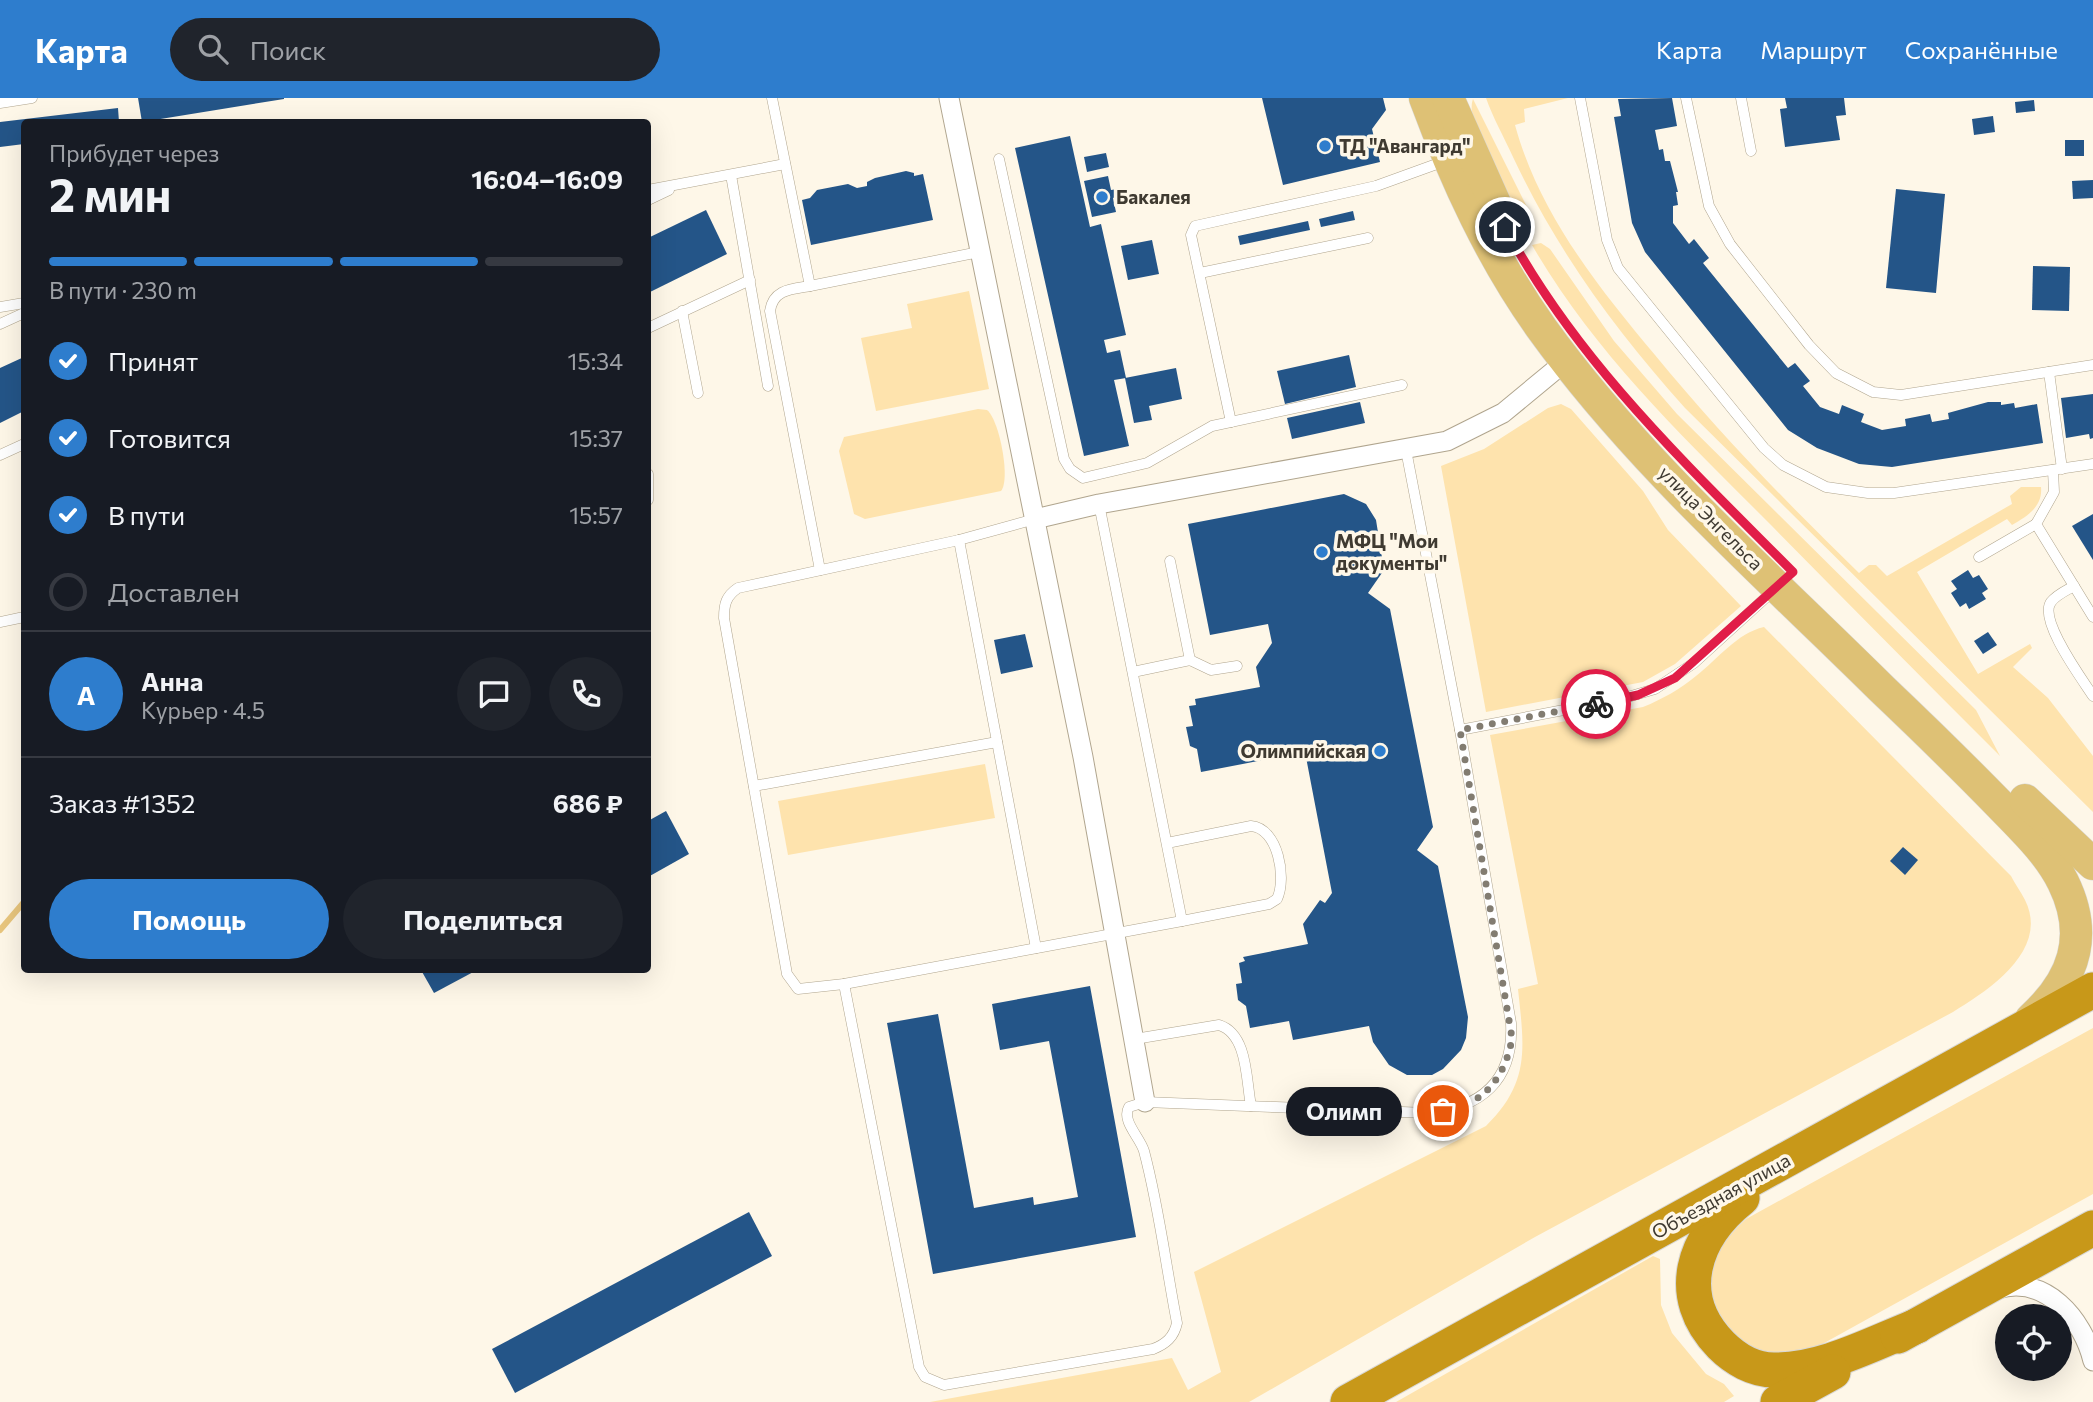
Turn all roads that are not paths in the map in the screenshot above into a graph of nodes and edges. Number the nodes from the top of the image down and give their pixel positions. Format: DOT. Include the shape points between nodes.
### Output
graph roads {
  1 [pos="32,98"];
  2 [pos="772,98"];
  3 [pos="949,98"];
  4 [pos="1425,98"];
  5 [pos="1448,98"];
  6 [pos="1580,98"];
  7 [pos="1686,98"];
  8 [pos="1741,98"];
  9 [pos="0,103"];
  10 [pos="1751,151"];
  11 [pos="999,159"];
  12 [pos="1449,159"];
  13 [pos="785,164"];
  14 [pos="731,175"];
  15 [pos="683,183"];
  16 [pos="651,189"];
  17 [pos="651,199"];
  18 [pos="1368,238"];
  19 [pos="979,252"];
  20 [pos="1200,274"];
  21 [pos="750,280"];
  22 [pos="810,286"];
  23 [pos="21,304"];
  24 [pos="0,307"];
  25 [pos="682,312"];
  26 [pos="21,314"];
  27 [pos="0,324"];
  28 [pos="651,326"];
  29 [pos="1575,354"];
  30 [pos="2093,365"];
  31 [pos="2049,372"];
  32 [pos="1402,385"];
  33 [pos="768,386"];
  34 [pos="698,393"];
  35 [pos="1231,422"];
  36 [pos="21,445"];
  37 [pos="1406,450"];
  38 [pos="0,455"];
  39 [pos="2093,464"];
  40 [pos="2058,469"];
  41 [pos="1099,504"];
  42 [pos="1035,519"];
  43 [pos="2036,523"];
  44 [pos="959,540"];
  45 [pos="1979,557"];
  46 [pos="1170,561"];
  47 [pos="820,570"];
  48 [pos="1786,579"];
  49 [pos="2074,586"];
  50 [pos="2093,617"];
  51 [pos="21,618"];
  52 [pos="0,622"];
  53 [pos="1190,660"];
  54 [pos="1237,666"];
  55 [pos="1133,672"];
  56 [pos="2093,696"];
  57 [pos="1460,730"];
  58 [pos="997,742"];
  59 [pos="754,786"];
  60 [pos="1167,843"];
  61 [pos="2093,863"];
  62 [pos="1182,921"];
  63 [pos="1117,933"];
  64 [pos="1036,948"];
  65 [pos="844,984"];
  66 [pos="2093,990"];
  67 [pos="2015,1032"];
  68 [pos="1135,1038"];
  69 [pos="1145,1102"];
  70 [pos="1251,1106"];
  71 [pos="1833,1133"];
  72 [pos="2093,1228"];
  73 [pos="1962,1300"];
  74 [pos="1917,1326"];
  75 [pos="2093,1362"];
  76 [pos="1348,1402"];
  77 [pos="1778,1402"];
  1 -- 9 [label="lane"];
  2 -- 13 [label="lane"];
  3 -- 19 [label="street"];
  4 -- 12 [label="main road, улица Энгельса"];
  5 -- 29 [label="main road, улица Энгельса" via="1510,236"];
  6 -- 40 [label="lane" via="1607,240 1618,268 1764,448 1783,465 1826,486 1894,494"];
  7 -- 31 [label="lane" via="1713,218 1809,345 1836,373 1873,392 1901,395"];
  8 -- 10 [label="lane"];
  11 -- 35 [label="lane" via="1064,459 1070,469 1083,478 1137,466 1200,431"];
  12 -- 20 [label="lane" via="1376,186 1195,226 1191,234"];
  12 -- 29 [label="main road, улица Энгельса" via="1497,257"];
  13 -- 14 [label="lane"];
  13 -- 22 [label="lane"];
  14 -- 15 [label="lane"];
  14 -- 21 [label="lane"];
  15 -- 16 [label="lane"];
  15 -- 17 [label="lane"];
  18 -- 20 [label="lane"];
  19 -- 22 [label="lane"];
  19 -- 42 [label="street"];
  20 -- 35 [label="lane"];
  21 -- 25 [label="lane"];
  21 -- 33 [label="lane"];
  22 -- 47 [label="lane" via="782,291 770,311"];
  23 -- 24 [label="lane"];
  25 -- 28 [label="lane"];
  25 -- 34 [label="lane"];
  26 -- 27 [label="lane"];
  29 -- 37 [label="street" via="1488,423 1447,441"];
  29 -- 48 [label="main road, улица Энгельса" via="1644,451"];
  30 -- 31 [label="lane"];
  31 -- 40 [label="lane"];
  32 -- 35 [label="lane"];
  36 -- 38 [label="lane"];
  37 -- 41 [label="street"];
  37 -- 57 [label="lane"];
  39 -- 40 [label="lane"];
  40 -- 43 [label="lane" via="2054,492"];
  41 -- 42 [label="street"];
  41 -- 55 [label="lane"];
  42 -- 44 [label="lane"];
  42 -- 63 [label="street"];
  43 -- 45 [label="lane"];
  43 -- 49 [label="lane"];
  44 -- 47 [label="lane"];
  44 -- 58 [label="lane"];
  46 -- 53 [label="lane"];
  47 -- 59 [label="lane" via="738,588 724,604"];
  48 -- 57 [label="lane" via="1694,663 1655,689"];
  48 -- 61 [label="main road, улица Энгельса"];
  48 -- 67 [label="main road, улица Энгельса" via="2038,844 2064,885 2074,922 2073,963 2057,993"];
  49 -- 50 [label="lane"];
  49 -- 56 [label="lane" via="2052,600 2049,608 2056,638"];
  51 -- 52 [label="lane"];
  53 -- 54 [label="lane" via="1211,670"];
  53 -- 55 [label="lane"];
  55 -- 60 [label="lane"];
  57 -- 70 [label="lane" via="1511,1023 1504,1068 1479,1098 1456,1110 1427,1113"];
  58 -- 59 [label="lane"];
  58 -- 64 [label="lane"];
  59 -- 65 [label="lane" via="788,974 798,989"];
  60 -- 62 [label="lane"];
  60 -- 62 [label="lane" via="1251,826 1273,839 1281,883 1277,899"];
  62 -- 63 [label="lane"];
  63 -- 64 [label="lane"];
  63 -- 68 [label="street"];
  64 -- 65 [label="lane"];
  65 -- 69 [label="lane" via="919,1367 935,1383 1153,1349 1169,1340 1177,1323 1143,1149 1126,1113 1129,1107"];
  66 -- 67 [label="highway, Объездная улица"];
  67 -- 71 [label="highway, Объездная улица"];
  68 -- 69 [label="street"];
  68 -- 70 [label="lane" via="1227,1027 1238,1040"];
  69 -- 70 [label="lane"];
  71 -- 74 [label="highway" via="1740,1199 1707,1233 1693,1273 1702,1320 1731,1355 1771,1370 1823,1362"];
  71 -- 76 [label="highway, Объездная улица"];
  72 -- 73 [label="highway"];
  73 -- 74 [label="highway"];
  73 -- 75 [label="street" via="2004,1287 2049,1296 2077,1324"];
  74 -- 77 [label="highway"];
}
